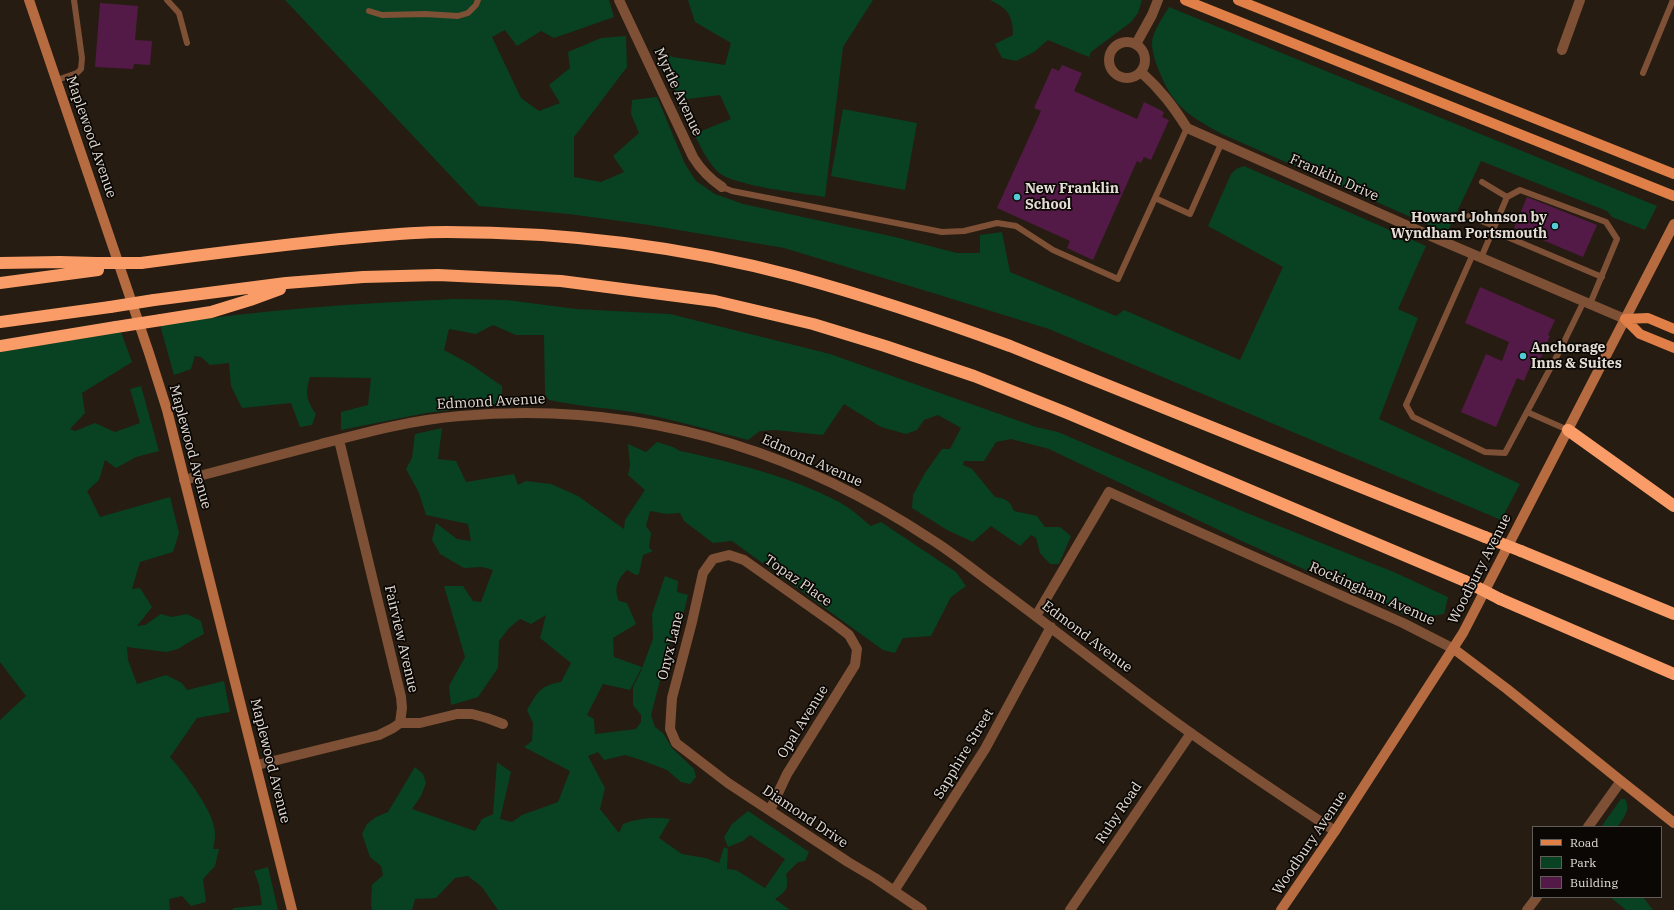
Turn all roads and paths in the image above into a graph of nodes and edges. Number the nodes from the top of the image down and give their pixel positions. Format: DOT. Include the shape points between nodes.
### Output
graph roads {
  1 [pos="29,0"];
  2 [pos="74,0"];
  3 [pos="167,0"];
  4 [pos="478,0"];
  5 [pos="619,0"];
  6 [pos="1158,0"];
  7 [pos="1185,0"];
  8 [pos="1238,0"];
  9 [pos="1580,0"];
  10 [pos="1673,0"];
  11 [pos="369,11"];
  12 [pos="187,43"];
  13 [pos="1136,44"];
  14 [pos="1562,50"];
  15 [pos="1141,72"];
  16 [pos="1643,73"];
  17 [pos="57,80"];
  18 [pos="1187,128"];
  19 [pos="1221,144"];
  20 [pos="1674,174"];
  21 [pos="1482,182"];
  22 [pos="722,187"];
  23 [pos="1674,196"];
  24 [pos="1507,197"];
  25 [pos="1155,198"];
  26 [pos="1470,216"];
  27 [pos="1674,224"];
  28 [pos="1494,228"];
  29 [pos="1477,256"];
  30 [pos="0,263"];
  31 [pos="97,266"];
  32 [pos="1602,277"];
  33 [pos="296,282"];
  34 [pos="0,283"];
  35 [pos="1587,303"];
  36 [pos="1625,319"];
  37 [pos="0,322"];
  38 [pos="1674,329"];
  39 [pos="0,346"];
  40 [pos="1674,348"];
  41 [pos="1527,412"];
  42 [pos="1568,430"];
  43 [pos="339,440"];
  44 [pos="184,480"];
  45 [pos="1674,506"];
  46 [pos="713,559"];
  47 [pos="1674,614"];
  48 [pos="1036,616"];
  49 [pos="1051,627"];
  50 [pos="857,649"];
  51 [pos="1454,649"];
  52 [pos="1674,674"];
  53 [pos="400,723"];
  54 [pos="502,724"];
  55 [pos="1191,733"];
  56 [pos="676,743"];
  57 [pos="257,765"];
  58 [pos="1621,781"];
  59 [pos="770,810"];
  60 [pos="1674,822"];
  61 [pos="1589,826"];
  62 [pos="1335,831"];
  63 [pos="894,891"];
  64 [pos="1536,898"];
  65 [pos="292,910"];
  66 [pos="922,910"];
  67 [pos="1070,910"];
  68 [pos="1281,910"];
  69 [pos="1526,910"];
  1 -- 17 [label="street, Maplewood Avenue"];
  2 -- 17 [label="lane" via="82,69"];
  3 -- 12 [label="lane" via="179,13"];
  4 -- 11 [label="lane" via="468,13 458,16 382,15"];
  5 -- 22 [label="street, Myrtle Avenue" via="693,157 707,176"];
  6 -- 13 [label="street"];
  7 -- 23 [label="main road"];
  8 -- 20 [label="main road"];
  9 -- 14 [label="street"];
  10 -- 16 [label="lane"];
  13 -- 15 [label="street" via="1146,60"];
  13 -- 15 [label="street" via="1126,42 1117,45 1110,54 1110,64 1113,71 1124,78 1131,78"];
  15 -- 18 [label="street" via="1172,104"];
  17 -- 44 [label="street, Maplewood Avenue" via="149,353 167,410"];
  18 -- 19 [label="street, Franklin Drive"];
  18 -- 25 [label="lane"];
  19 -- 25 [label="lane" via="1190,214"];
  19 -- 29 [label="street, Franklin Drive"];
  21 -- 24 [label="lane"];
  22 -- 25 [label="lane" via="942,232 964,231 997,224 1016,226 1053,250 1118,279"];
  24 -- 28 [label="lane"];
  24 -- 32 [label="lane" via="1520,190 1606,222 1617,239"];
  26 -- 28 [label="lane"];
  27 -- 36 [label="street, Woodbury Avenue"];
  28 -- 29 [label="lane"];
  28 -- 32 [label="lane"];
  29 -- 35 [label="street, Franklin Drive"];
  29 -- 41 [label="lane" via="1406,404 1413,417 1485,452 1505,453"];
  30 -- 31 [label="highway"];
  31 -- 34 [label="highway"];
  31 -- 47 [label="highway, bridge" via="392,234 444,232 594,240 682,252 730,262 793,276 932,318 1003,343"];
  32 -- 35 [label="lane"];
  33 -- 37 [label="highway, bridge"];
  33 -- 39 [label="highway, bridge" via="211,312"];
  33 -- 52 [label="highway, bridge" via="438,275 561,281 715,301 813,324 974,376 1067,413 1465,581"];
  35 -- 36 [label="street, Franklin Drive"];
  35 -- 41 [label="lane"];
  36 -- 38 [label="main road" via="1648,318"];
  36 -- 40 [label="main road" via="1640,334"];
  36 -- 42 [label="street, Woodbury Avenue"];
  41 -- 42 [label="lane"];
  42 -- 45 [label="highway"];
  42 -- 51 [label="street, Woodbury Avenue"];
  43 -- 44 [label="street, Edmond Avenue"];
  43 -- 48 [label="street, Edmond Avenue" via="429,420 526,413 558,413 630,420 699,434 770,456 890,513 932,539"];
  43 -- 53 [label="street, Fairview Avenue" via="401,697"];
  44 -- 57 [label="street, Maplewood Avenue"];
  46 -- 50 [label="street, Topaz Place" via="729,554 744,560 849,635"];
  46 -- 56 [label="street, Onyx Lane" via="703,572 672,698 670,729"];
  48 -- 49 [label="street, Edmond Avenue"];
  48 -- 51 [label="street, Rockingham Avenue" via="1109,492 1402,623"];
  49 -- 55 [label="street, Edmond Avenue"];
  49 -- 63 [label="street, Sapphire Street" via="985,749"];
  50 -- 59 [label="street, Opal Avenue" via="855,665 787,774"];
  51 -- 58 [label="street, Rockingham Avenue" via="1507,688"];
  51 -- 62 [label="street, Woodbury Avenue"];
  53 -- 54 [label="street" via="420,723 457,714 472,714"];
  53 -- 57 [label="street" via="379,735"];
  55 -- 62 [label="street, Edmond Avenue" via="1270,790"];
  55 -- 67 [label="street, Ruby Road"];
  56 -- 59 [label="street, Diamond Drive" via="728,783"];
  57 -- 65 [label="street, Maplewood Avenue"];
  58 -- 60 [label="street, Rockingham Avenue"];
  58 -- 61 [label="street"];
  59 -- 63 [label="street, Diamond Drive"];
  62 -- 68 [label="street, Woodbury Avenue"];
  63 -- 66 [label="street, Diamond Drive"];
  64 -- 69 [label="street"];
}
